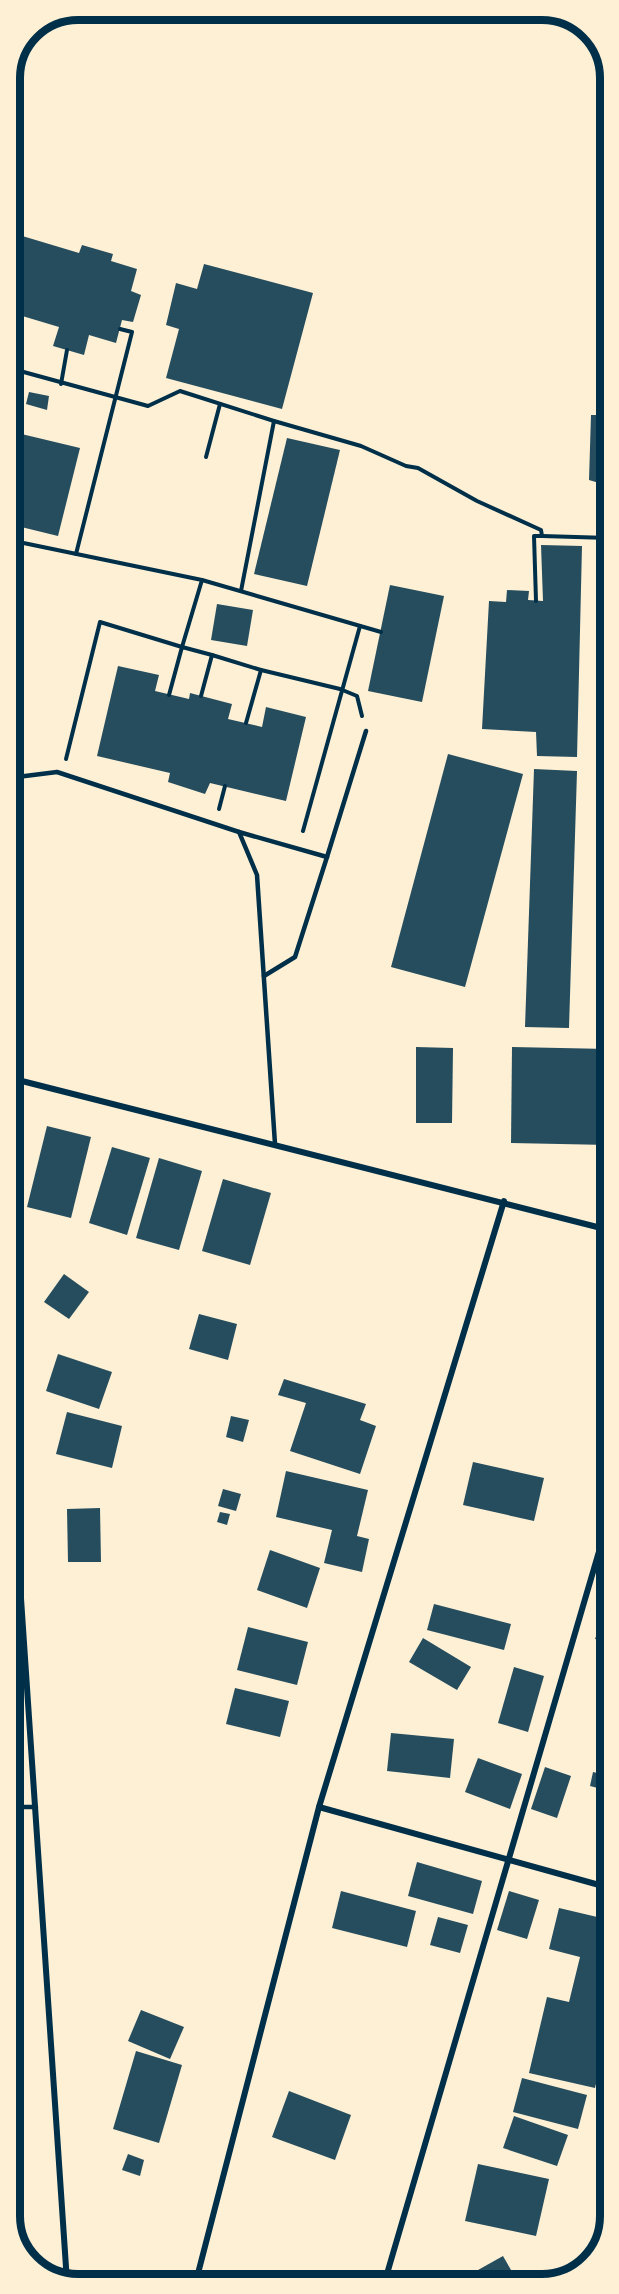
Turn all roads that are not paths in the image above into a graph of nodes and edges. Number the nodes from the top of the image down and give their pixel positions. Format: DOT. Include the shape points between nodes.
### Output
graph roads {
  1 [pos="366,731"];
  2 [pos="20,777"];
  3 [pos="239,832"];
  4 [pos="327,857"];
  5 [pos="264,976"];
  6 [pos="20,1080"];
  7 [pos="275,1144"];
  8 [pos="504,1201"];
  9 [pos="600,1228"];
  10 [pos="600,1548"];
  11 [pos="20,1579"];
  12 [pos="20,1807"];
  13 [pos="36,1807"];
  14 [pos="319,1807"];
  15 [pos="508,1859"];
  16 [pos="600,1885"];
  17 [pos="66,2273"];
  18 [pos="198,2274"];
  19 [pos="387,2274"];
  1 -- 4 [label="lane"];
  2 -- 3 [label="lane" via="63,774"];
  3 -- 4 [label="lane"];
  3 -- 5 [label="lane" via="257,875"];
  4 -- 5 [label="lane" via="295,957"];
  5 -- 7 [label="lane"];
  6 -- 7 [label="street"];
  7 -- 8 [label="street"];
  8 -- 9 [label="street"];
  8 -- 14 [label="street"];
  10 -- 15 [label="street"];
  11 -- 13 [label="street"];
  12 -- 13 [label="lane"];
  13 -- 17 [label="street"];
  14 -- 15 [label="street"];
  14 -- 18 [label="street"];
  15 -- 16 [label="street"];
  15 -- 19 [label="street"];
}
